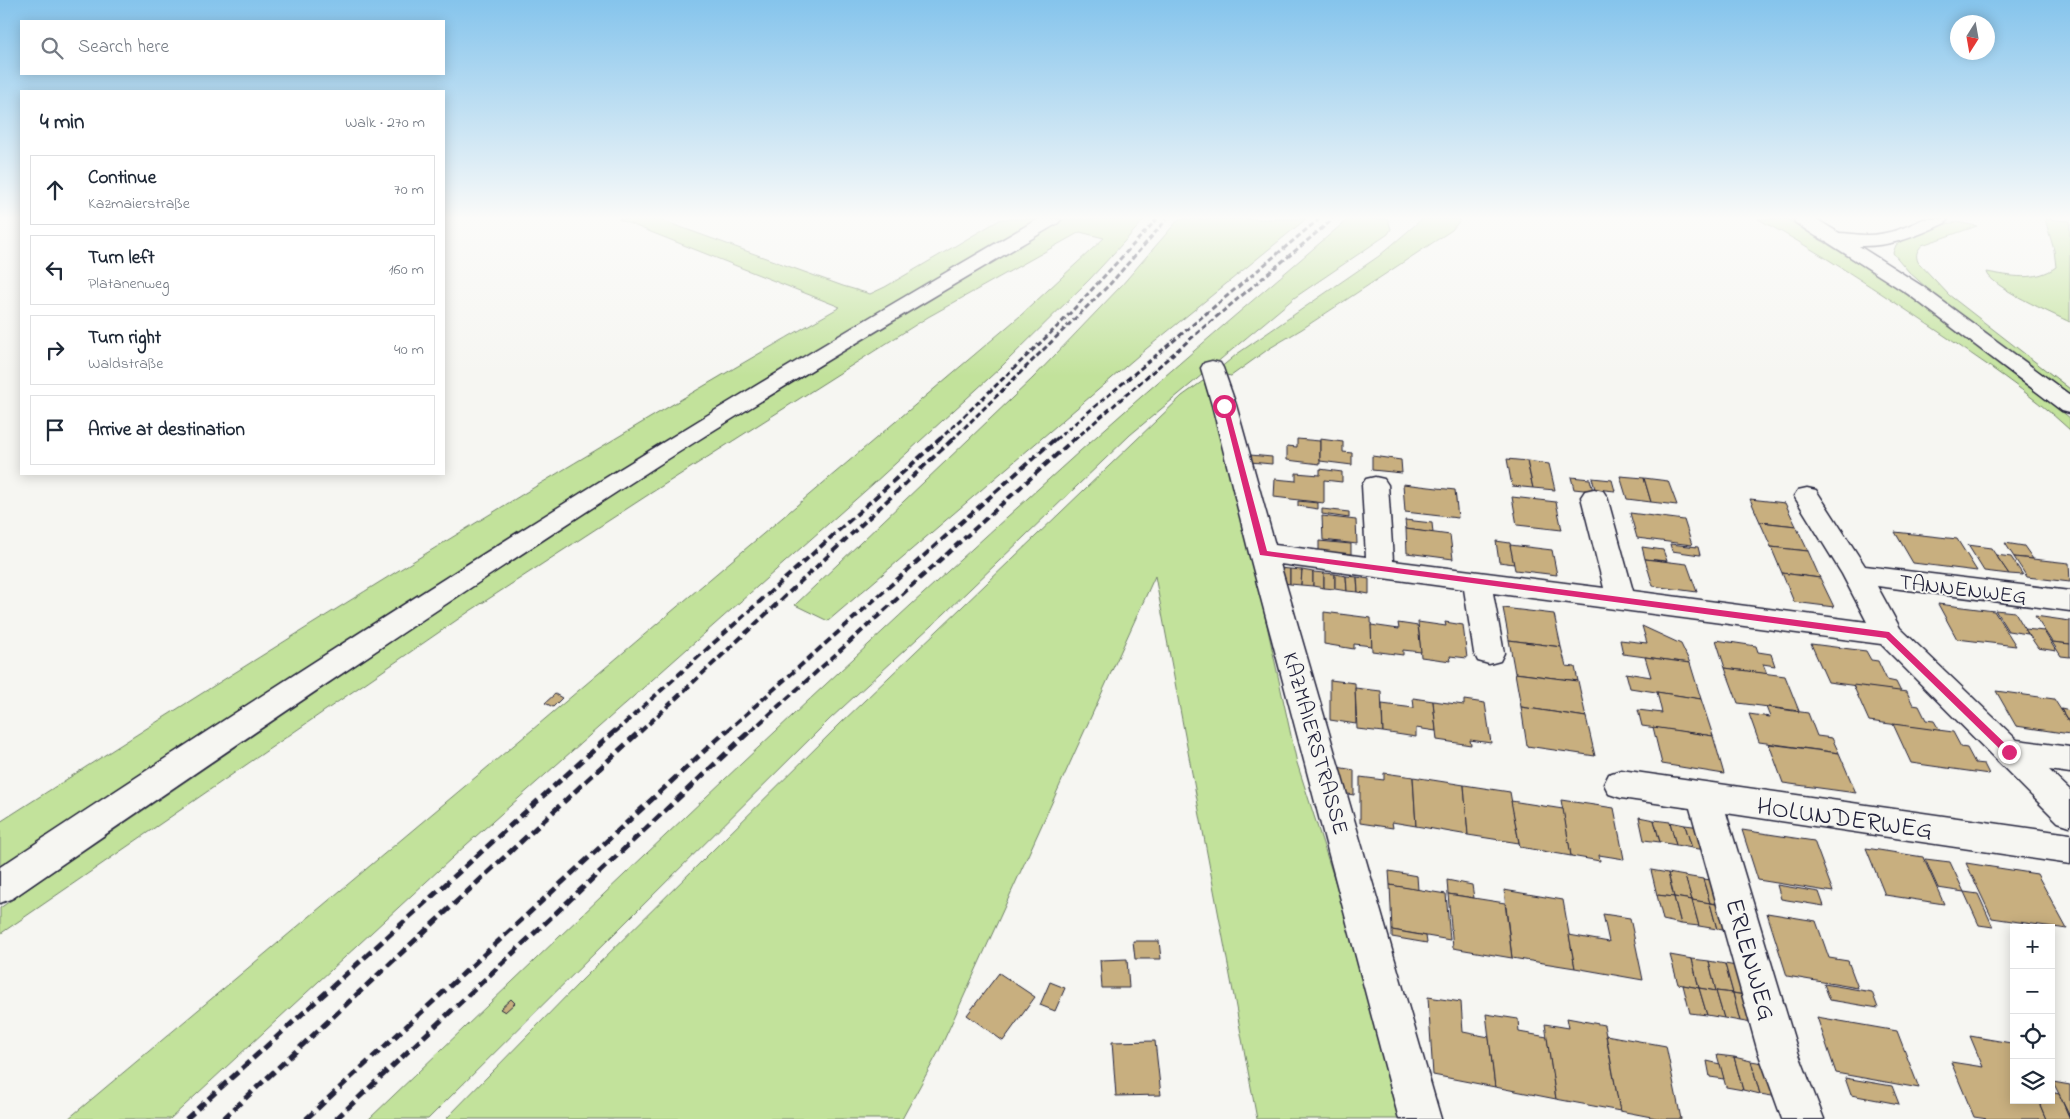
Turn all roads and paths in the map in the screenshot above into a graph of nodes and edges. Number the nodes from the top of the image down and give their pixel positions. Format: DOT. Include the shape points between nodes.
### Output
graph roads {
  1 [pos="963,271"];
  2 [pos="1886,271"];
  3 [pos="1901,271"];
  4 [pos="1915,290"];
  5 [pos="1212,368"];
  6 [pos="2070,406"];
  7 [pos="1375,485"];
  8 [pos="1807,496"];
  9 [pos="1594,497"];
  10 [pos="1263,553"];
  11 [pos="1380,568"];
  12 [pos="1856,574"];
  13 [pos="1477,580"];
  14 [pos="1621,599"];
  15 [pos="2070,601"];
  16 [pos="1889,635"];
  17 [pos="1489,653"];
  18 [pos="2009,752"];
  19 [pos="2070,760"];
  20 [pos="1620,784"];
  21 [pos="1704,797"];
  22 [pos="2070,812"];
  23 [pos="2070,849"];
  24 [pos="0,886"];
  25 [pos="1420,1119"];
  26 [pos="1803,1119"];
  1 -- 24 [label="street" via="758,392 498,556"];
  2 -- 4 [label="street"];
  3 -- 4 [label="street"];
  4 -- 6 [label="street"];
  5 -- 10 [label="street, KAZMAIERSTRASSE"];
  7 -- 11 [label="street"];
  8 -- 12 [label="street"];
  9 -- 14 [label="street"];
  10 -- 11 [label="street"];
  10 -- 25 [label="street, KAZMAIERSTRASSE"];
  11 -- 13 [label="street"];
  12 -- 15 [label="street, TANNENWEG"];
  12 -- 16 [label="street"];
  13 -- 14 [label="street"];
  13 -- 17 [label="street"];
  14 -- 16 [label="street"];
  16 -- 18 [label="street"];
  18 -- 19 [label="street"];
  18 -- 22 [label="street"];
  20 -- 21 [label="street, HOLUNDERWEG"];
  21 -- 23 [label="street, HOLUNDERWEG"];
  21 -- 26 [label="street, ERLENWEG" via="1778,1052"];
}
